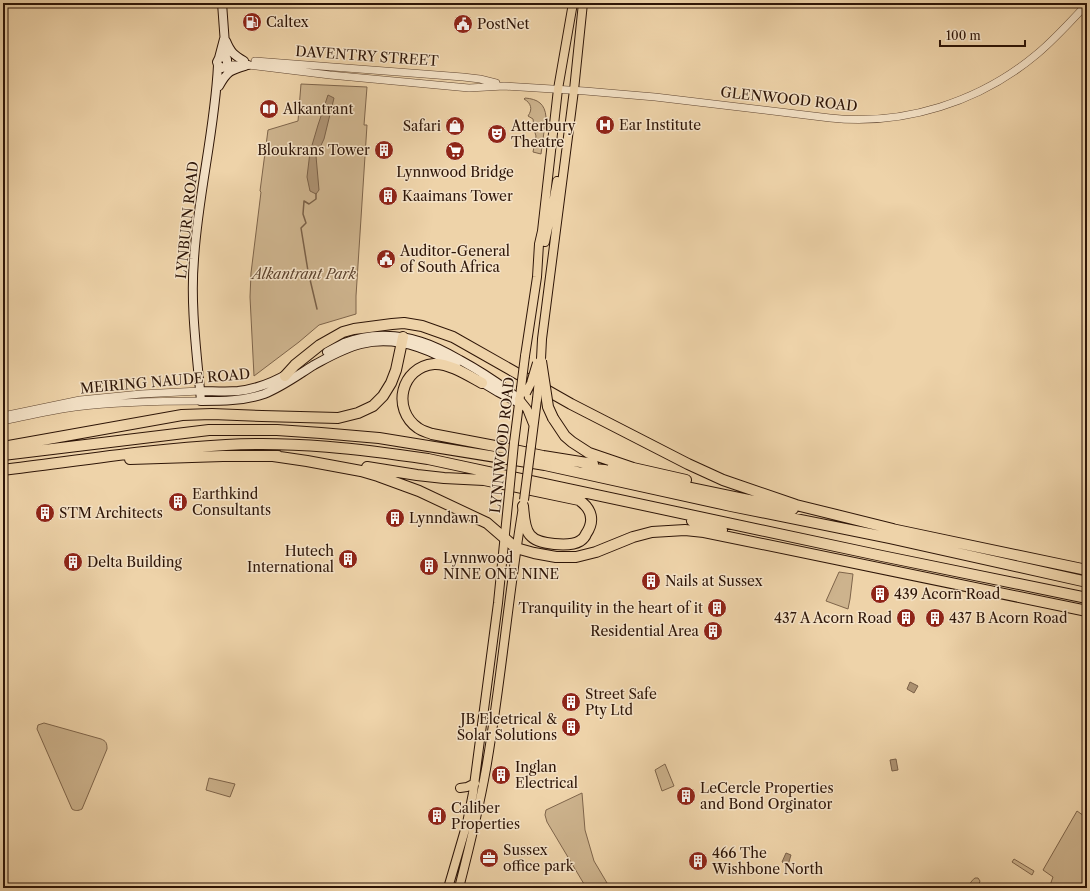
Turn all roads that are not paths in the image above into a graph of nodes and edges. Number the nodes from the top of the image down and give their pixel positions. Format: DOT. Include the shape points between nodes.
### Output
graph roads {
  1 [pos="222,3"];
  2 [pos="572,3"];
  3 [pos="583,3"];
  4 [pos="1087,4"];
  5 [pos="224,38"];
  6 [pos="224,62"];
  7 [pos="246,63"];
  8 [pos="218,88"];
  9 [pos="558,89"];
  10 [pos="574,90"];
  11 [pos="537,277"];
  12 [pos="402,340"];
  13 [pos="541,359"];
  14 [pos="285,376"];
  15 [pos="482,383"];
  16 [pos="200,391"];
  17 [pos="521,397"];
  18 [pos="201,401"];
  19 [pos="3,416"];
  20 [pos="3,421"];
  21 [pos="534,424"];
  22 [pos="3,447"];
  23 [pos="3,456"];
  24 [pos="273,456"];
  25 [pos="51,464"];
  26 [pos="545,465"];
  27 [pos="634,468"];
  28 [pos="3,470"];
  29 [pos="618,500"];
  30 [pos="523,503"];
  31 [pos="792,509"];
  32 [pos="893,529"];
  33 [pos="505,539"];
  34 [pos="516,548"];
  35 [pos="803,553"];
  36 [pos="1087,570"];
  37 [pos="1087,582"];
  38 [pos="1087,598"];
  39 [pos="1087,611"];
  40 [pos="486,768"];
  41 [pos="475,783"];
  42 [pos="460,788"];
  43 [pos="474,792"];
  44 [pos="481,798"];
  45 [pos="467,823"];
  46 [pos="448,888"];
  47 [pos="459,888"];
  1 -- 5 [label="main road, LYNBURN ROAD"];
  2 -- 9 [label="main road, LYNNWOOD ROAD"];
  3 -- 10 [label="main road, LYNNWOOD ROAD"];
  4 -- 10 [label="street, GLENWOOD ROAD" via="1037,54 996,83 950,104 919,113 870,120 838,119"];
  5 -- 6 [label="main road, LYNBURN ROAD"];
  5 -- 7 [label="main road" via="231,52"];
  6 -- 7 [label="street, DAVENTRY STREET"];
  6 -- 8 [label="main road, LYNBURN ROAD"];
  7 -- 8 [label="main road" via="229,71"];
  7 -- 9 [label="street, DAVENTRY STREET" via="330,75 469,88 504,86"];
  8 -- 16 [label="main road, LYNBURN ROAD" via="194,258 195,339"];
  9 -- 10 [label="street, GLENWOOD ROAD"];
  9 -- 11 [label="main road, LYNNWOOD ROAD"];
  10 -- 11 [label="main road" via="568,99 551,214"];
  10 -- 13 [label="main road, LYNNWOOD ROAD"];
  11 -- 17 [label="main road, LYNNWOOD ROAD, bridge"];
  12 -- 14 [label="main road, MEIRING NAUDE ROAD" via="375,336 360,338 327,352"];
  12 -- 15 [label="main road, MEIRING NAUDE ROAD" via="453,364"];
  12 -- 17 [label="main road, MEIRING NAUDE ROAD" via="421,341 441,349"];
  12 -- 18 [label="main road, MEIRING NAUDE ROAD" via="361,344 350,348 332,355 288,382 250,398"];
  12 -- 22 [label="highway" via="391,383 373,406 358,413 338,418 182,415"];
  13 -- 17 [label="main road, bridge" via="531,384"];
  13 -- 21 [label="main road, LYNNWOOD ROAD, bridge"];
  13 -- 27 [label="highway, bridge" via="548,407 565,436 589,453"];
  14 -- 16 [label="main road, MEIRING NAUDE ROAD" via="238,391"];
  14 -- 32 [label="highway" via="320,345 343,332 392,324 422,326 453,337 572,404 723,480 796,505"];
  15 -- 17 [label="main road, MEIRING NAUDE ROAD"];
  15 -- 27 [label="highway" via="449,366 435,364 423,367 413,374 406,384 402,397 408,419 424,432 432,434 543,456"];
  16 -- 18 [label="main road, LYNBURN ROAD"];
  16 -- 19 [label="street, MEIRING NAUDE ROAD" via="80,400"];
  17 -- 21 [label="main road"];
  17 -- 33 [label="main road, LYNNWOOD ROAD, bridge"];
  18 -- 20 [label="street, MEIRING NAUDE ROAD" via="74,407"];
  21 -- 30 [label="main road, LYNNWOOD ROAD, bridge"];
  23 -- 26 [label="highway" via="166,434 209,430 277,430 379,438"];
  24 -- 25 [label="highway" via="154,458"];
  24 -- 30 [label="highway" via="306,457 417,475 484,480 564,496 579,500 588,508 591,514 590,528 582,540 577,542 542,542 529,534"];
  24 -- 33 [label="highway" via="361,471 395,482 487,524"];
  25 -- 28 [label="highway"];
  25 -- 29 [label="highway" via="154,450 226,445 322,446 428,459"];
  26 -- 31 [label="highway" via="604,470"];
  26 -- 37 [label="highway"];
  27 -- 31 [label="highway"];
  29 -- 35 [label="highway"];
  29 -- 38 [label="highway"];
  30 -- 34 [label="main road, LYNNWOOD ROAD"];
  31 -- 32 [label="highway"];
  32 -- 36 [label="highway"];
  33 -- 34 [label="highway"];
  33 -- 41 [label="main road, LYNNWOOD ROAD"];
  34 -- 35 [label="highway" via="556,557 576,557 641,534 663,530 686,530"];
  34 -- 40 [label="main road, LYNNWOOD ROAD"];
  35 -- 39 [label="highway"];
  40 -- 43 [label="main road" via="482,775 480,790"];
  40 -- 44 [label="main road, LYNNWOOD ROAD"];
  41 -- 42 [label="main road"];
  41 -- 43 [label="main road, LYNNWOOD ROAD"];
  43 -- 45 [label="main road, LYNNWOOD ROAD"];
  44 -- 45 [label="main road"];
  44 -- 47 [label="main road, LYNNWOOD ROAD"];
  45 -- 46 [label="main road, LYNNWOOD ROAD"];
}
